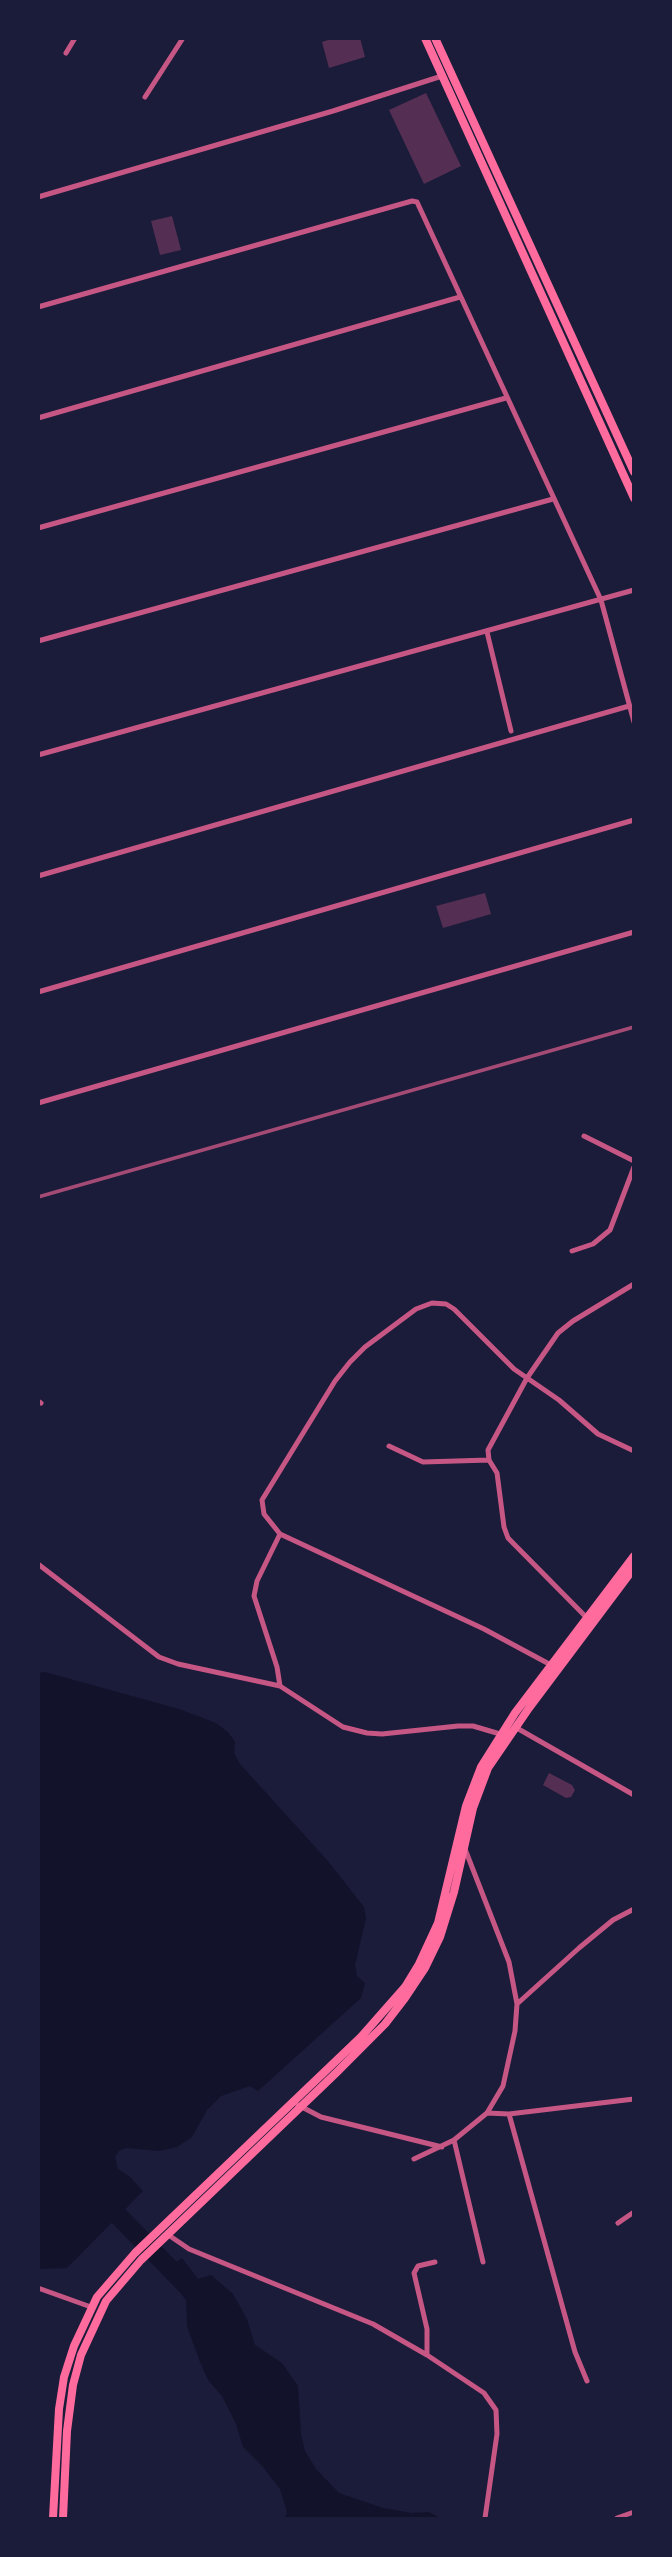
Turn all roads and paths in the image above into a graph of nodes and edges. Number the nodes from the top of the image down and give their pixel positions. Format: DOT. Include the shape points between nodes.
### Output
graph roads {
  1 [pos="75,38"];
  2 [pos="183,38"];
  3 [pos="425,38"];
  4 [pos="435,38"];
  5 [pos="66,52"];
  6 [pos="442,76"];
  7 [pos="145,97"];
  8 [pos="38,197"];
  9 [pos="460,297"];
  10 [pos="38,307"];
  11 [pos="506,398"];
  12 [pos="38,418"];
  13 [pos="634,472"];
  14 [pos="634,498"];
  15 [pos="553,499"];
  16 [pos="38,528"];
  17 [pos="634,590"];
  18 [pos="601,600"];
  19 [pos="486,632"];
  20 [pos="38,641"];
  21 [pos="629,706"];
  22 [pos="634,722"];
  23 [pos="511,731"];
  24 [pos="38,755"];
  25 [pos="634,820"];
  26 [pos="38,876"];
  27 [pos="634,932"];
  28 [pos="38,992"];
  29 [pos="38,1103"];
  30 [pos="584,1136"];
  31 [pos="634,1161"];
  32 [pos="634,1167"];
  33 [pos="572,1251"];
  34 [pos="634,1284"];
  35 [pos="527,1378"];
  36 [pos="389,1446"];
  37 [pos="634,1451"];
  38 [pos="489,1460"];
  39 [pos="280,1534"];
  40 [pos="634,1556"];
  41 [pos="38,1563"];
  42 [pos="634,1567"];
  43 [pos="587,1618"];
  44 [pos="551,1665"];
  45 [pos="280,1686"];
  46 [pos="515,1727"];
  47 [pos="500,1734"];
  48 [pos="634,1795"];
  49 [pos="464,1846"];
  50 [pos="634,1909"];
  51 [pos="517,2004"];
  52 [pos="634,2099"];
  53 [pos="297,2104"];
  54 [pos="487,2113"];
  55 [pos="509,2114"];
  56 [pos="454,2140"];
  57 [pos="442,2147"];
  58 [pos="414,2159"];
  59 [pos="634,2212"];
  60 [pos="618,2223"];
  61 [pos="164,2233"];
  62 [pos="435,2262"];
  63 [pos="483,2262"];
  64 [pos="112,2284"];
  65 [pos="38,2288"];
  66 [pos="92,2308"];
  67 [pos="427,2355"];
  68 [pos="587,2381"];
  69 [pos="634,2512"];
  70 [pos="53,2518"];
  71 [pos="63,2518"];
  72 [pos="485,2518"];
  73 [pos="617,2518"];
  1 -- 5 [label="street"];
  2 -- 7 [label="street"];
  3 -- 6 [label="main road"];
  4 -- 13 [label="main road"];
  6 -- 8 [label="street"];
  6 -- 14 [label="main road"];
  9 -- 10 [label="street" via="412,201"];
  9 -- 11 [label="street"];
  9 -- 12 [label="street"];
  11 -- 15 [label="street"];
  11 -- 16 [label="street"];
  15 -- 18 [label="street"];
  15 -- 20 [label="street"];
  17 -- 18 [label="street"];
  18 -- 19 [label="street"];
  18 -- 21 [label="street"];
  19 -- 23 [label="street"];
  19 -- 24 [label="street"];
  21 -- 22 [label="street"];
  21 -- 26 [label="street"];
  25 -- 28 [label="street"];
  27 -- 29 [label="street"];
  30 -- 31 [label="street"];
  32 -- 33 [label="street" via="610,1230 593,1244"];
  34 -- 35 [label="street" via="565,1326"];
  35 -- 37 [label="street" via="598,1434"];
  35 -- 38 [label="street" via="492,1441"];
  35 -- 39 [label="street" via="446,1304 416,1309 350,1362 265,1493 264,1514"];
  36 -- 38 [label="street" via="423,1462"];
  38 -- 43 [label="street" via="497,1474 508,1538"];
  39 -- 44 [label="street"];
  39 -- 45 [label="street" via="254,1596"];
  40 -- 43 [label="main road"];
  41 -- 45 [label="street" via="159,1657"];
  42 -- 46 [label="main road"];
  43 -- 44 [label="main road"];
  44 -- 47 [label="main road"];
  45 -- 47 [label="street" via="332,1721 367,1733 458,1726"];
  46 -- 48 [label="street"];
  46 -- 49 [label="main road" via="481,1783"];
  47 -- 53 [label="main road" via="470,1791 442,1911 419,1965 385,2012"];
  49 -- 51 [label="street" via="509,1962"];
  49 -- 53 [label="main road" via="445,1925 417,1981 384,2024"];
  50 -- 51 [label="street" via="613,1920"];
  51 -- 54 [label="street" via="507,2073"];
  52 -- 55 [label="street"];
  53 -- 57 [label="street" via="321,2117"];
  53 -- 61 [label="main road"];
  54 -- 55 [label="street"];
  54 -- 56 [label="street"];
  55 -- 68 [label="street"];
  56 -- 57 [label="street"];
  56 -- 63 [label="street"];
  57 -- 58 [label="street"];
  59 -- 60 [label="street"];
  61 -- 64 [label="main road"];
  61 -- 67 [label="street" via="189,2249 373,2324"];
  62 -- 67 [label="street" via="418,2266 414,2273 427,2329"];
  64 -- 66 [label="main road"];
  64 -- 71 [label="main road" via="73,2385"];
  65 -- 66 [label="street"];
  66 -- 70 [label="main road" via="71,2354 62,2389"];
  67 -- 72 [label="street" via="484,2393 496,2410"];
  69 -- 73 [label="street"];
}
